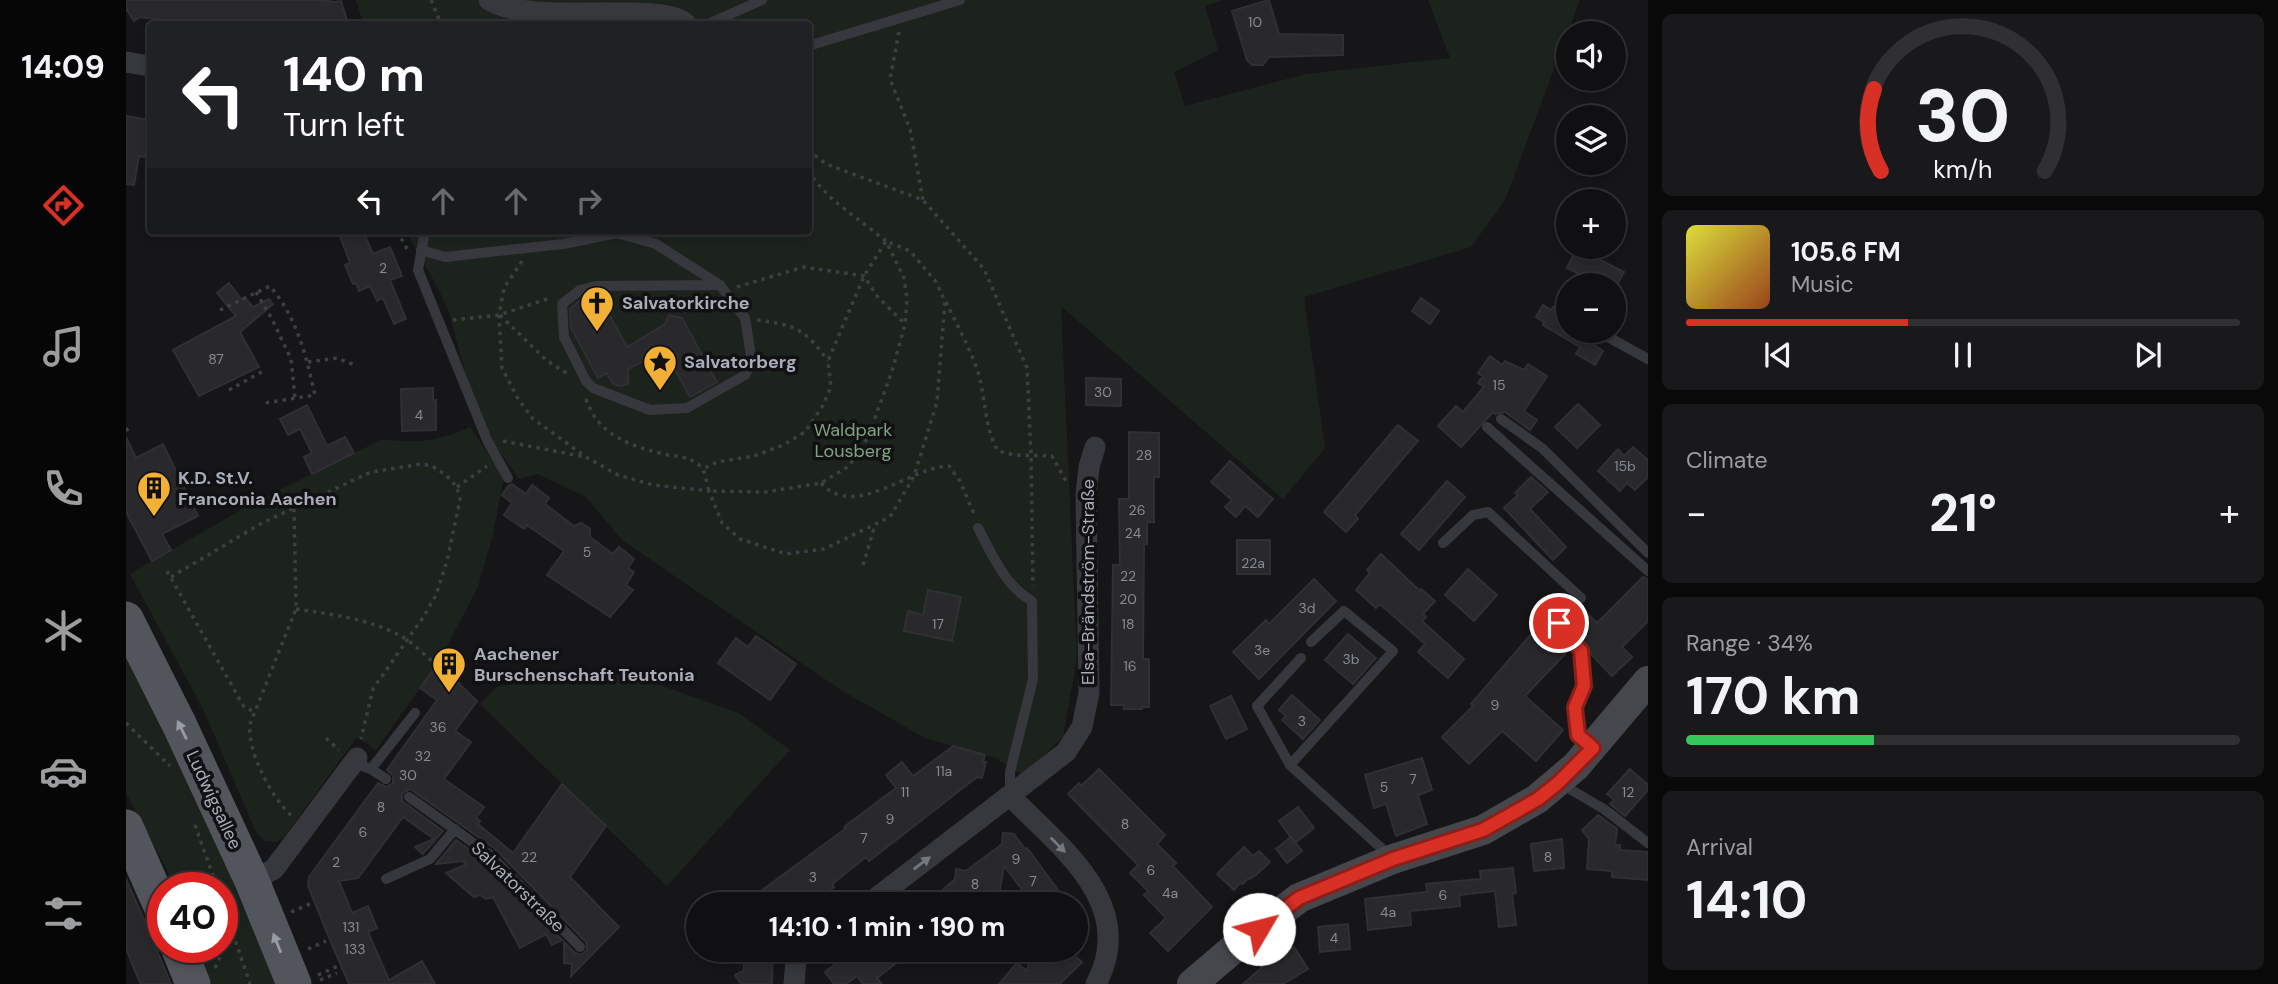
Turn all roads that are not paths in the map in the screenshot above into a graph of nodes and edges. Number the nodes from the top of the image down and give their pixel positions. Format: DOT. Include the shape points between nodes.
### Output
graph roads {
  1 [pos="489,0"];
  2 [pos="762,0"];
  3 [pos="960,0"];
  4 [pos="684,21"];
  5 [pos="715,21"];
  6 [pos="812,45"];
  7 [pos="126,62"];
  8 [pos="147,66"];
  9 [pos="424,235"];
  10 [pos="606,235"];
  11 [pos="624,235"];
  12 [pos="421,250"];
  13 [pos="723,289"];
  14 [pos="1618,343"];
  15 [pos="1648,359"];
  16 [pos="1501,419"];
  17 [pos="1488,426"];
  18 [pos="1095,447"];
  19 [pos="509,478"];
  20 [pos="978,528"];
  21 [pos="1443,542"];
  22 [pos="1648,553"];
  23 [pos="1648,570"];
  24 [pos="126,619"];
  25 [pos="1311,642"];
  26 [pos="1301,658"];
  27 [pos="1648,681"];
  28 [pos="415,713"];
  29 [pos="1593,748"];
  30 [pos="361,763"];
  31 [pos="1290,765"];
  32 [pos="386,779"];
  33 [pos="1558,783"];
  34 [pos="1010,796"];
  35 [pos="410,797"];
  36 [pos="126,827"];
  37 [pos="455,830"];
  38 [pos="1648,844"];
  39 [pos="1393,859"];
  40 [pos="147,875"];
  41 [pos="386,879"];
  42 [pos="252,881"];
  43 [pos="884,892"];
  44 [pos="580,947"];
  45 [pos="796,962"];
  46 [pos="190,963"];
  47 [pos="203,979"];
  48 [pos="312,979"];
  49 [pos="794,984"];
  50 [pos="1097,984"];
  51 [pos="1192,984"];
  1 -- 4 [label="street" via="498,6 540,13 623,10 663,13"];
  2 -- 5 [label="lane"];
  3 -- 6 [label="lane"];
  7 -- 8 [label="street"];
  9 -- 12 [label="lane"];
  10 -- 12 [label="lane" via="530,249 445,257"];
  11 -- 13 [label="lane" via="656,244"];
  12 -- 19 [label="lane" via="418,270 487,440"];
  13 -- 13 [label="lane" via="638,284 580,290 562,304 564,337 590,384 650,410 687,408 745,374 752,362 745,318"];
  14 -- 15 [label="lane"];
  16 -- 22 [label="lane" via="1542,448"];
  17 -- 23 [label="lane"];
  18 -- 34 [label="street, Elsa-Brändström-Straße" via="1086,494 1088,693 1082,727 1066,752"];
  20 -- 34 [label="lane" via="1015,589 1032,601 1033,679 1010,772"];
  21 -- 29 [label="lane" via="1473,515 1489,512 1581,598 1559,623 1581,651 1584,686 1575,707 1578,735"];
  42 -- 24 [label="main road, Ludwigsallee, one-way"];
  25 -- 31 [label="lane" via="1344,611 1393,651"];
  26 -- 31 [label="lane" via="1257,706"];
  27 -- 29 [label="street"];
  28 -- 30 [label="lane"];
  29 -- 33 [label="street"];
  30 -- 32 [label="lane"];
  30 -- 42 [label="street" via="274,869"];
  31 -- 39 [label="lane"];
  33 -- 38 [label="lane" via="1604,809"];
  33 -- 39 [label="street" via="1483,830"];
  43 -- 34 [label="street, Elsa-Brändström-Straße, one-way"];
  34 -- 50 [label="street, one-way" via="1082,869 1099,896 1109,950"];
  35 -- 37 [label="lane, Salvatorstraße"];
  36 -- 40 [label="main road"];
  37 -- 41 [label="lane, Salvatorstraße" via="430,859"];
  37 -- 44 [label="lane, Salvatorstraße" via="489,854"];
  39 -- 51 [label="street" via="1299,898"];
  48 -- 42 [label="main road, Ludwigsallee, one-way"];
  45 -- 49 [label="street"];
  46 -- 47 [label="main road"];
}
